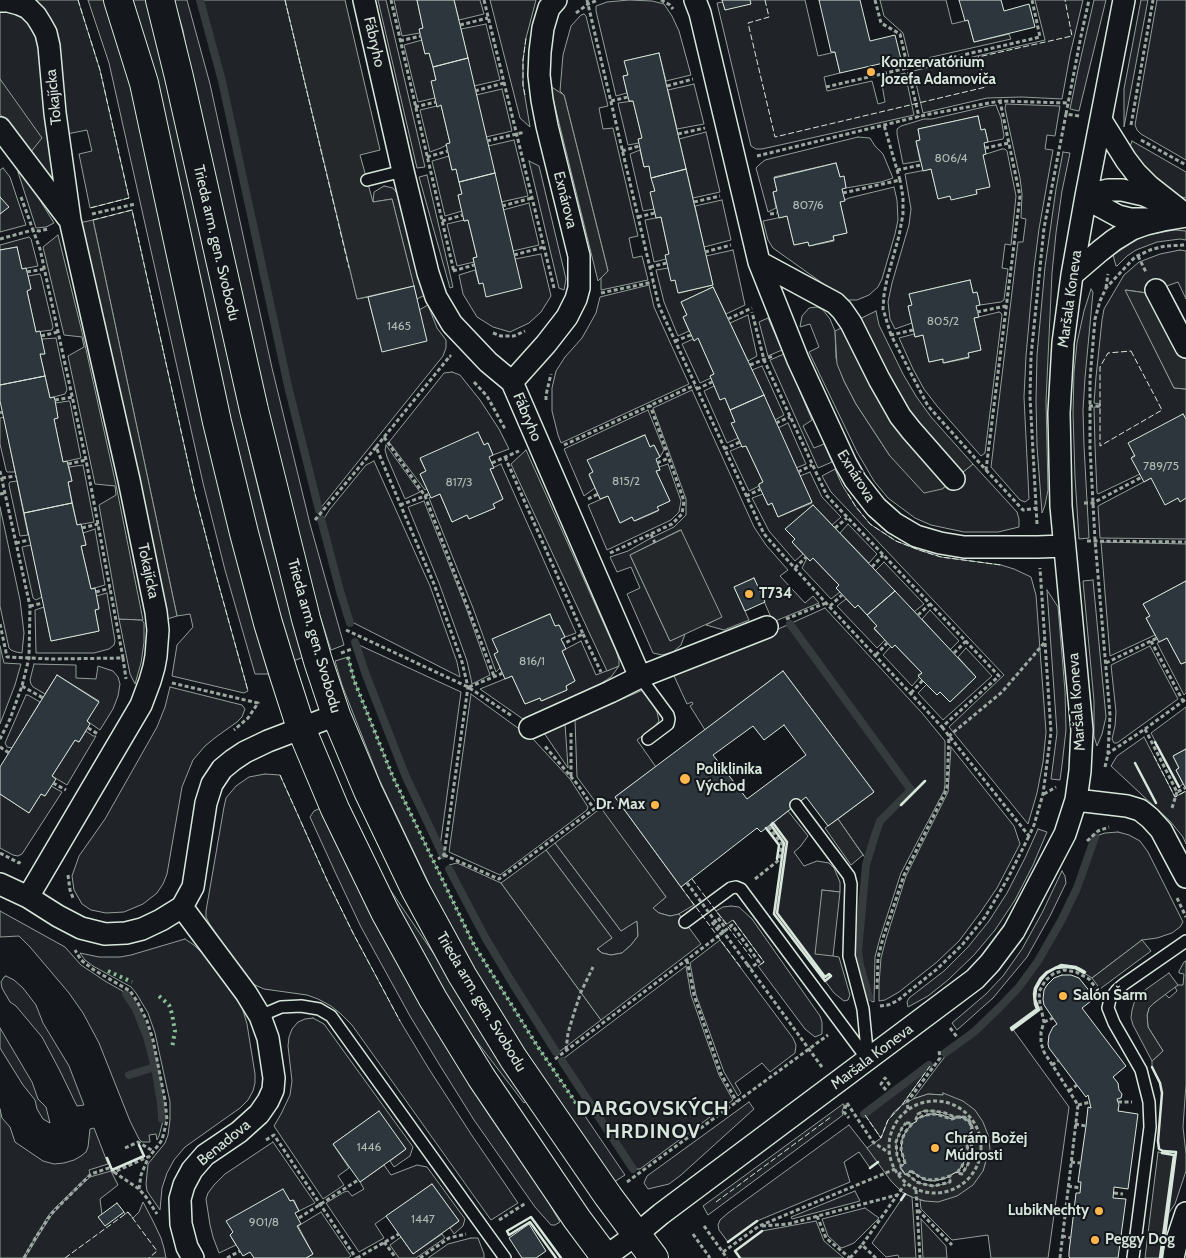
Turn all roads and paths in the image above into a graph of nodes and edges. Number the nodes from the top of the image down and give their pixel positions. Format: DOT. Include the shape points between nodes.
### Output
graph roads {
  1 [pos="118,0"];
  2 [pos="160,0"];
  3 [pos="364,0"];
  4 [pos="391,0"];
  5 [pos="484,0"];
  6 [pos="556,0"];
  7 [pos="598,0"];
  8 [pos="661,0"];
  9 [pos="695,0"];
  10 [pos="875,0"];
  11 [pos="1032,0"];
  12 [pos="1089,0"];
  13 [pos="1124,0"];
  14 [pos="1153,0"];
  15 [pos="0,1"];
  16 [pos="588,2"];
  17 [pos="674,10"];
  18 [pos="488,18"];
  19 [pos="460,25"];
  20 [pos="421,36"];
  21 [pos="400,41"];
  22 [pos="908,68"];
  23 [pos="697,78"];
  24 [pos="504,84"];
  25 [pos="667,86"];
  26 [pos="826,87"];
  27 [pos="475,91"];
  28 [pos="628,97"];
  29 [pos="611,101"];
  30 [pos="1000,101"];
  31 [pos="436,102"];
  32 [pos="416,106"];
  33 [pos="919,117"];
  34 [pos="1100,120"];
  35 [pos="884,125"];
  36 [pos="710,127"];
  37 [pos="0,128"];
  38 [pos="1130,133"];
  39 [pos="517,134"];
  40 [pos="678,134"];
  41 [pos="1138,138"];
  42 [pos="487,141"];
  43 [pos="1009,143"];
  44 [pos="640,146"];
  45 [pos="985,148"];
  46 [pos="622,151"];
  47 [pos="448,152"];
  48 [pos="427,157"];
  49 [pos="751,157"];
  50 [pos="921,165"];
  51 [pos="1186,165"];
  52 [pos="897,170"];
  53 [pos="403,172"];
  54 [pos="367,180"];
  55 [pos="900,180"];
  56 [pos="843,193"];
  57 [pos="726,194"];
  58 [pos="1086,196"];
  59 [pos="532,198"];
  60 [pos="694,202"];
  61 [pos="135,204"];
  62 [pos="502,206"];
  63 [pos="655,213"];
  64 [pos="463,215"];
  65 [pos="1186,216"];
  66 [pos="638,217"];
  67 [pos="79,218"];
  68 [pos="442,221"];
  69 [pos="0,239"];
  70 [pos="737,244"];
  71 [pos="1186,245"];
  72 [pos="544,247"];
  73 [pos="706,252"];
  74 [pos="514,255"];
  75 [pos="760,262"];
  76 [pos="667,263"];
  77 [pos="474,265"];
  78 [pos="650,267"];
  79 [pos="44,269"];
  80 [pos="454,271"];
  81 [pos="27,272"];
  82 [pos="1072,275"];
  83 [pos="455,279"];
  84 [pos="653,282"];
  85 [pos="1156,290"];
  86 [pos="596,294"];
  87 [pos="556,296"];
  88 [pos="1006,306"];
  89 [pos="977,312"];
  90 [pos="728,319"];
  91 [pos="529,330"];
  92 [pos="913,330"];
  93 [pos="58,332"];
  94 [pos="489,332"];
  95 [pos="691,335"];
  96 [pos="891,335"];
  97 [pos="41,336"];
  98 [pos="675,341"];
  99 [pos="1186,347"];
  100 [pos="764,360"];
  101 [pos="456,363"];
  102 [pos="750,365"];
  103 [pos="554,367"];
  104 [pos="469,376"];
  105 [pos="512,382"];
  106 [pos="712,382"];
  107 [pos="695,385"];
  108 [pos="697,389"];
  109 [pos="73,397"];
  110 [pos="55,400"];
  111 [pos="546,403"];
  112 [pos="650,406"];
  113 [pos="1089,406"];
  114 [pos="1100,406"];
  115 [pos="790,417"];
  116 [pos="776,423"];
  117 [pos="509,436"];
  118 [pos="384,437"];
  119 [pos="740,442"];
  120 [pos="376,447"];
  121 [pos="559,448"];
  122 [pos="724,449"];
  123 [pos="505,457"];
  124 [pos="669,458"];
  125 [pos="86,460"];
  126 [pos="657,463"];
  127 [pos="68,464"];
  128 [pos="812,464"];
  129 [pos="0,471"];
  130 [pos="798,472"];
  131 [pos="16,476"];
  132 [pos="2,478"];
  133 [pos="954,479"];
  134 [pos="761,489"];
  135 [pos="5,493"];
  136 [pos="0,494"];
  137 [pos="598,494"];
  138 [pos="427,495"];
  139 [pos="746,496"];
  140 [pos="583,502"];
  141 [pos="400,505"];
  142 [pos="847,518"];
  143 [pos="315,520"];
  144 [pos="98,524"];
  145 [pos="82,528"];
  146 [pos="836,528"];
  147 [pos="651,534"];
  148 [pos="30,540"];
  149 [pos="1095,540"];
  150 [pos="1089,541"];
  151 [pos="1186,542"];
  152 [pos="16,543"];
  153 [pos="655,543"];
  154 [pos="1064,546"];
  155 [pos="606,555"];
  156 [pos="883,555"];
  157 [pos="806,557"];
  158 [pos="872,567"];
  159 [pos="795,568"];
  160 [pos="1098,575"];
  161 [pos="1092,576"];
  162 [pos="110,588"];
  163 [pos="96,592"];
  164 [pos="842,595"];
  165 [pos="43,603"];
  166 [pos="826,603"];
  167 [pos="930,604"];
  168 [pos="30,606"];
  169 [pos="830,606"];
  170 [pos="918,615"];
  171 [pos="0,624"];
  172 [pos="767,628"];
  173 [pos="346,630"];
  174 [pos="583,634"];
  175 [pos="1157,638"];
  176 [pos="966,641"];
  177 [pos="1045,641"];
  178 [pos="1151,641"];
  179 [pos="887,643"];
  180 [pos="563,644"];
  181 [pos="954,653"];
  182 [pos="876,655"];
  183 [pos="29,658"];
  184 [pos="122,658"];
  185 [pos="1106,663"];
  186 [pos="503,673"];
  187 [pos="602,673"];
  188 [pos="494,676"];
  189 [pos="640,677"];
  190 [pos="923,680"];
  191 [pos="126,684"];
  192 [pos="180,684"];
  193 [pos="22,686"];
  194 [pos="468,687"];
  195 [pos="911,693"];
  196 [pos="479,694"];
  197 [pos="43,698"];
  198 [pos="238,698"];
  199 [pos="1185,700"];
  200 [pos="571,710"];
  201 [pos="336,715"];
  202 [pos="88,728"];
  203 [pos="301,728"];
  204 [pos="530,728"];
  205 [pos="1145,729"];
  206 [pos="101,736"];
  207 [pos="0,739"];
  208 [pos="648,739"];
  209 [pos="0,747"];
  210 [pos="9,753"];
  211 [pos="1108,754"];
  212 [pos="1080,771"];
  213 [pos="571,777"];
  214 [pos="53,783"];
  215 [pos="1185,788"];
  216 [pos="1043,794"];
  217 [pos="63,798"];
  218 [pos="1086,801"];
  219 [pos="796,805"];
  220 [pos="594,809"];
  221 [pos="768,826"];
  222 [pos="1114,826"];
  223 [pos="0,853"];
  224 [pos="444,855"];
  225 [pos="24,857"];
  226 [pos="438,859"];
  227 [pos="687,882"];
  228 [pos="0,884"];
  229 [pos="1180,884"];
  230 [pos="741,889"];
  231 [pos="28,897"];
  232 [pos="182,907"];
  233 [pos="702,909"];
  234 [pos="1186,917"];
  235 [pos="685,922"];
  236 [pos="721,934"];
  237 [pos="1186,941"];
  238 [pos="74,946"];
  239 [pos="687,960"];
  240 [pos="748,966"];
  241 [pos="593,967"];
  242 [pos="877,991"];
  243 [pos="877,999"];
  244 [pos="1110,999"];
  245 [pos="877,1007"];
  246 [pos="260,1016"];
  247 [pos="1053,1018"];
  248 [pos="1044,1022"];
  249 [pos="950,1028"];
  250 [pos="957,1037"];
  251 [pos="939,1050"];
  252 [pos="566,1051"];
  253 [pos="556,1059"];
  254 [pos="868,1060"];
  255 [pos="1058,1060"];
  256 [pos="1052,1065"];
  257 [pos="834,1084"];
  258 [pos="1076,1085"];
  259 [pos="892,1086"];
  260 [pos="886,1090"];
  261 [pos="1069,1091"];
  262 [pos="737,1102"];
  263 [pos="847,1102"];
  264 [pos="1090,1102"];
  265 [pos="1078,1105"];
  266 [pos="908,1109"];
  267 [pos="849,1118"];
  268 [pos="916,1119"];
  269 [pos="912,1124"];
  270 [pos="1075,1124"];
  271 [pos="1086,1126"];
  272 [pos="259,1145"];
  273 [pos="125,1148"];
  274 [pos="153,1151"];
  275 [pos="889,1153"];
  276 [pos="150,1156"];
  277 [pos="1071,1162"];
  278 [pos="1080,1163"];
  279 [pos="895,1170"];
  280 [pos="903,1171"];
  281 [pos="114,1172"];
  282 [pos="898,1175"];
  283 [pos="950,1176"];
  284 [pos="358,1180"];
  285 [pos="905,1184"];
  286 [pos="1068,1186"];
  287 [pos="1080,1188"];
  288 [pos="140,1189"];
  289 [pos="916,1190"];
  290 [pos="896,1196"];
  291 [pos="526,1203"];
  292 [pos="320,1204"];
  293 [pos="1065,1206"];
  294 [pos="1074,1208"];
  295 [pos="917,1209"];
  296 [pos="1186,1213"];
  297 [pos="818,1216"];
  298 [pos="299,1218"];
  299 [pos="160,1219"];
  300 [pos="704,1226"];
  301 [pos="759,1226"];
  302 [pos="484,1230"];
  303 [pos="399,1234"];
  304 [pos="637,1234"];
  305 [pos="693,1234"];
  306 [pos="1062,1236"];
  307 [pos="1070,1238"];
  308 [pos="384,1242"];
  309 [pos="862,1245"];
  310 [pos="952,1245"];
  311 [pos="240,1251"];
  312 [pos="723,1252"];
  313 [pos="24,1258"];
  314 [pos="193,1258"];
  315 [pos="227,1258"];
  316 [pos="357,1258"];
  317 [pos="396,1258"];
  318 [pos="420,1258"];
  319 [pos="505,1258"];
  320 [pos="605,1258"];
  321 [pos="654,1258"];
  322 [pos="710,1258"];
  323 [pos="728,1258"];
  324 [pos="850,1258"];
  325 [pos="876,1258"];
  326 [pos="920,1258"];
  327 [pos="1060,1258"];
  328 [pos="1133,1258"];
  329 [pos="1173,1258"];
  1 -- 203 [label="street" via="144,83 244,533 270,631"];
  2 -- 201 [label="street, Trieda arm. gen. Svobodu" via="254,410 299,592"];
  3 -- 53 [label="street, Fábryho"];
  4 -- 21 [label="path"];
  5 -- 18 [label="path"];
  6 -- 105 [label="street, Exnárova" via="549,8 543,28 539,75 579,256 579,288 567,317"];
  7 -- 16 [label="path"];
  8 -- 17 [label="path"];
  9 -- 75 [label="street, Exnárova"];
  10 -- 22 [label="path" via="881,23 900,34"];
  11 -- 22 [label="path" via="1040,37"];
  12 -- 30 [label="path" via="1068,103"];
  13 -- 34 [label="street, Maršala Koneva"];
  14 -- 38 [label="path"];
  15 -- 67 [label="street, Tokajícka" via="28,8 46,33 50,46 55,113"];
  16 -- 29 [label="path"];
  18 -- 19 [label="path"];
  18 -- 24 [label="path"];
  20 -- 21 [label="path"];
  21 -- 32 [label="path"];
  22 -- 26 [label="path"];
  22 -- 33 [label="path"];
  23 -- 25 [label="path"];
  24 -- 27 [label="path"];
  24 -- 39 [label="path"];
  28 -- 29 [label="path"];
  29 -- 46 [label="path"];
  30 -- 33 [label="path"];
  30 -- 43 [label="path"];
  31 -- 32 [label="path"];
  32 -- 48 [label="path"];
  33 -- 35 [label="path"];
  34 -- 58 [label="street, Maršala Koneva"];
  34 -- 65 [label="street" via="1136,173"];
  35 -- 49 [label="path"];
  35 -- 52 [label="path"];
  36 -- 40 [label="path"];
  37 -- 67 [label="street, Tokajícka"];
  39 -- 42 [label="path"];
  39 -- 59 [label="path"];
  41 -- 51 [label="path"];
  43 -- 45 [label="path"];
  43 -- 88 [label="path" via="1020,196"];
  44 -- 46 [label="path"];
  46 -- 66 [label="path"];
  47 -- 48 [label="path"];
  48 -- 68 [label="path"];
  50 -- 52 [label="path"];
  52 -- 55 [label="path"];
  53 -- 54 [label="lane"];
  53 -- 105 [label="street, Fábryho" via="436,297 452,324"];
  55 -- 56 [label="path"];
  55 -- 96 [label="path" via="903,214 883,309"];
  57 -- 60 [label="path"];
  58 -- 65 [label="street" via="1108,190 1135,192"];
  58 -- 82 [label="street, Maršala Koneva"];
  59 -- 62 [label="path"];
  59 -- 72 [label="path"];
  61 -- 67 [label="path"];
  63 -- 66 [label="path"];
  64 -- 68 [label="path"];
  65 -- 82 [label="street" via="1132,229"];
  66 -- 78 [label="path"];
  67 -- 231 [label="street, Tokajícka" via="156,612 157,646 150,681 141,704"];
  68 -- 80 [label="path"];
  69 -- 79 [label="path" via="33,230"];
  70 -- 73 [label="path"];
  71 -- 113 [label="path" via="1150,250 1135,258 1106,288 1095,319"];
  72 -- 74 [label="path"];
  72 -- 87 [label="path"];
  75 -- 133 [label="street" via="835,304 847,316 900,416"];
  75 -- 154 [label="street, Exnárova" via="798,360 838,447 855,480 876,507 916,536 940,543 964,547"];
  76 -- 78 [label="path"];
  77 -- 80 [label="path"];
  78 -- 84 [label="path"];
  79 -- 81 [label="path"];
  79 -- 93 [label="path"];
  80 -- 83 [label="path"];
  82 -- 154 [label="street, Maršala Koneva" via="1063,343 1059,413"];
  84 -- 86 [label="path"];
  84 -- 98 [label="path" via="659,306"];
  85 -- 99 [label="street"];
  88 -- 89 [label="path"];
  88 -- 96 [label="path" via="986,470 928,406"];
  90 -- 100 [label="path" via="752,308"];
  91 -- 94 [label="path" via="514,336"];
  92 -- 96 [label="path"];
  93 -- 97 [label="path"];
  93 -- 109 [label="path"];
  95 -- 98 [label="path"];
  98 -- 107 [label="path"];
  100 -- 102 [label="path"];
  100 -- 115 [label="path"];
  101 -- 118 [label="path" via="450,356"];
  103 -- 111 [label="path"];
  104 -- 117 [label="path" via="487,396"];
  105 -- 189 [label="street, Fábryho"];
  106 -- 108 [label="path"];
  107 -- 108 [label="path"];
  107 -- 112 [label="path"];
  108 -- 122 [label="path"];
  109 -- 110 [label="path"];
  109 -- 125 [label="path"];
  112 -- 121 [label="path"];
  112 -- 124 [label="path"];
  113 -- 114 [label="path"];
  113 -- 149 [label="path"];
  115 -- 116 [label="path"];
  115 -- 128 [label="path"];
  118 -- 120 [label="path"];
  118 -- 138 [label="path"];
  119 -- 122 [label="path"];
  120 -- 141 [label="path"];
  120 -- 143 [label="path"];
  122 -- 139 [label="path"];
  123 -- 174 [label="path"];
  124 -- 126 [label="path"];
  124 -- 147 [label="path" via="684,500 682,514 672,524"];
  125 -- 127 [label="path"];
  125 -- 144 [label="path"];
  128 -- 130 [label="path"];
  128 -- 142 [label="path" via="827,496"];
  129 -- 132 [label="path"];
  131 -- 132 [label="path"];
  132 -- 135 [label="path"];
  134 -- 139 [label="path"];
  135 -- 136 [label="path"];
  135 -- 152 [label="path"];
  137 -- 140 [label="path"];
  138 -- 141 [label="path"];
  138 -- 188 [label="path"];
  139 -- 159 [label="path" via="764,534"];
  141 -- 194 [label="path" via="434,584"];
  142 -- 146 [label="path"];
  142 -- 156 [label="path"];
  144 -- 145 [label="path"];
  144 -- 162 [label="path"];
  147 -- 153 [label="path"];
  147 -- 155 [label="path"];
  148 -- 152 [label="path"];
  149 -- 150 [label="path"];
  149 -- 151 [label="path"];
  149 -- 160 [label="path"];
  152 -- 168 [label="path"];
  154 -- 212 [label="street, Maršala Koneva" via="1082,730"];
  156 -- 158 [label="path"];
  156 -- 167 [label="path"];
  157 -- 159 [label="path"];
  159 -- 166 [label="path"];
  160 -- 161 [label="path"];
  160 -- 185 [label="path"];
  162 -- 163 [label="path"];
  162 -- 184 [label="path"];
  164 -- 169 [label="path"];
  165 -- 168 [label="path"];
  166 -- 169 [label="path"];
  166 -- 172 [label="path"];
  167 -- 170 [label="path"];
  167 -- 176 [label="path"];
  168 -- 183 [label="path"];
  169 -- 182 [label="path"];
  171 -- 183 [label="path" via="8,657"];
  172 -- 189 [label="street"];
  173 -- 194 [label="path"];
  174 -- 180 [label="path"];
  174 -- 187 [label="path"];
  175 -- 178 [label="path"];
  176 -- 181 [label="path"];
  176 -- 195 [label="path" via="999,676 942,727"];
  177 -- 242 [label="path" via="1002,692 949,736 946,793 904,875 878,958"];
  178 -- 185 [label="path"];
  178 -- 199 [label="path"];
  179 -- 182 [label="path"];
  182 -- 195 [label="path"];
  183 -- 184 [label="path"];
  183 -- 193 [label="path"];
  184 -- 191 [label="path"];
  185 -- 211 [label="path" via="1110,715"];
  186 -- 188 [label="path"];
  188 -- 194 [label="path"];
  189 -- 200 [label="street"];
  189 -- 208 [label="lane" via="669,719 668,724"];
  190 -- 195 [label="path"];
  192 -- 198 [label="path"];
  193 -- 197 [label="path"];
  193 -- 207 [label="path"];
  194 -- 196 [label="path"];
  194 -- 224 [label="path"];
  199 -- 205 [label="path"];
  200 -- 204 [label="street"];
  200 -- 213 [label="path"];
  201 -- 203 [label="street"];
  201 -- 304 [label="street, Trieda arm. gen. Svobodu" via="415,889 462,975 513,1058"];
  202 -- 206 [label="path"];
  203 -- 232 [label="street" via="245,752 216,776 206,803 193,887"];
  203 -- 320 [label="street" via="335,809 385,912 433,999 481,1076"];
  205 -- 211 [label="path"];
  205 -- 215 [label="path" via="1177,792"];
  209 -- 210 [label="path"];
  211 -- 212 [label="path"];
  211 -- 218 [label="path"];
  212 -- 216 [label="path"];
  212 -- 218 [label="street, Maršala Koneva"];
  214 -- 217 [label="path" via="68,790"];
  218 -- 222 [label="path" via="1086,842 1098,830"];
  218 -- 229 [label="street" via="1127,806 1150,818 1161,830"];
  218 -- 254 [label="street, Maršala Koneva" via="1014,931 990,964 975,979"];
  219 -- 254 [label="lane" via="849,876 849,956 863,1009"];
  220 -- 224 [label="path" via="520,867 499,879"];
  221 -- 230 [label="path" via="782,844 779,860"];
  223 -- 225 [label="path" via="19,863"];
  224 -- 226 [label="path"];
  227 -- 240 [label="path, bridge"];
  228 -- 231 [label="street"];
  229 -- 234 [label="path"];
  230 -- 233 [label="lane" via="731,888"];
  230 -- 254 [label="lane"];
  231 -- 232 [label="street" via="81,928 105,934 142,929"];
  232 -- 246 [label="street"];
  233 -- 235 [label="lane"];
  233 -- 236 [label="path"];
  236 -- 239 [label="path"];
  236 -- 240 [label="path" via="732,925 759,962"];
  237 -- 244 [label="lane" via="1132,977"];
  238 -- 274 [label="path" via="81,960 130,991 147,1021 161,1076 167,1120 162,1140"];
  239 -- 252 [label="path"];
  239 -- 262 [label="path" via="694,995 721,1074"];
  240 -- 257 [label="path"];
  241 -- 252 [label="path" via="574,1013"];
  243 -- 245 [label="path"];
  244 -- 248 [label="path" via="1102,996 1089,979 1064,970 1045,981 1039,992"];
  244 -- 328 [label="lane" via="1108,1008 1111,1016 1141,1070 1150,1102 1150,1127"];
  246 -- 302 [label="lane" via="282,1007 301,1006 319,1009 331,1016"];
  246 -- 314 [label="street, Benadova" via="268,1038 273,1090 259,1114 205,1156 184,1185 180,1199 181,1224"];
  247 -- 248 [label="path"];
  248 -- 256 [label="path" via="1041,1043"];
  249 -- 250 [label="path"];
  251 -- 266 [label="path" via="940,1058 907,1102"];
  252 -- 253 [label="path"];
  254 -- 257 [label="street, Maršala Koneva"];
  255 -- 256 [label="path"];
  256 -- 261 [label="path"];
  257 -- 263 [label="path"];
  257 -- 304 [label="street, Maršala Koneva"];
  258 -- 261 [label="path"];
  259 -- 260 [label="path" via="885,1078 881,1084"];
  261 -- 265 [label="path"];
  263 -- 267 [label="path" via="844,1112"];
  263 -- 275 [label="path" via="873,1142"];
  264 -- 265 [label="path"];
  265 -- 270 [label="path"];
  266 -- 275 [label="path" via="892,1129"];
  266 -- 289 [label="path" via="936,1101 951,1104 974,1122 981,1143 978,1165 970,1178 958,1187 934,1193"];
  268 -- 268 [label="path" via="918,1114 930,1111 961,1116 969,1120 973,1128 970,1137 972,1150 962,1174 957,1173 968,1150 966,1139 972,1130 968,1121 936,1114"];
  269 -- 269 [label="path" via="906,1123 896,1142 901,1166 905,1163 902,1139"];
  270 -- 271 [label="path"];
  270 -- 277 [label="path"];
  272 -- 292 [label="path" via="274,1135"];
  273 -- 274 [label="path" via="138,1142"];
  274 -- 276 [label="path"];
  275 -- 279 [label="path"];
  276 -- 281 [label="path"];
  276 -- 288 [label="path" via="141,1175"];
  277 -- 278 [label="path"];
  277 -- 286 [label="path"];
  279 -- 282 [label="path"];
  279 -- 301 [label="path"];
  280 -- 282 [label="path"];
  281 -- 288 [label="path"];
  281 -- 313 [label="path" via="109,1168 91,1174 52,1213"];
  282 -- 285 [label="path"];
  283 -- 283 [label="path" via="950,1182 934,1186 917,1182 907,1174 911,1171 925,1180 935,1181"];
  284 -- 292 [label="path"];
  285 -- 289 [label="path"];
  285 -- 290 [label="path"];
  286 -- 287 [label="path"];
  286 -- 293 [label="path"];
  288 -- 299 [label="path"];
  289 -- 295 [label="path"];
  290 -- 297 [label="path"];
  290 -- 309 [label="path"];
  291 -- 302 [label="path"];
  292 -- 298 [label="path"];
  292 -- 316 [label="path"];
  293 -- 294 [label="path"];
  293 -- 306 [label="path"];
  295 -- 310 [label="path"];
  295 -- 326 [label="path"];
  296 -- 329 [label="street"];
  297 -- 301 [label="path" via="784,1225"];
  297 -- 324 [label="path" via="826,1238"];
  300 -- 312 [label="path"];
  301 -- 312 [label="path"];
  302 -- 318 [label="path" via="449,1238"];
  302 -- 319 [label="lane"];
  303 -- 308 [label="path"];
  304 -- 320 [label="street, Maršala Koneva"];
  304 -- 321 [label="street, Trieda arm. gen. Svobodu"];
  305 -- 322 [label="path"];
  306 -- 307 [label="path"];
  306 -- 327 [label="path"];
  308 -- 316 [label="path"];
  308 -- 317 [label="path"];
  309 -- 324 [label="path"];
  309 -- 325 [label="path"];
  311 -- 315 [label="path"];
  312 -- 323 [label="path"];
}
